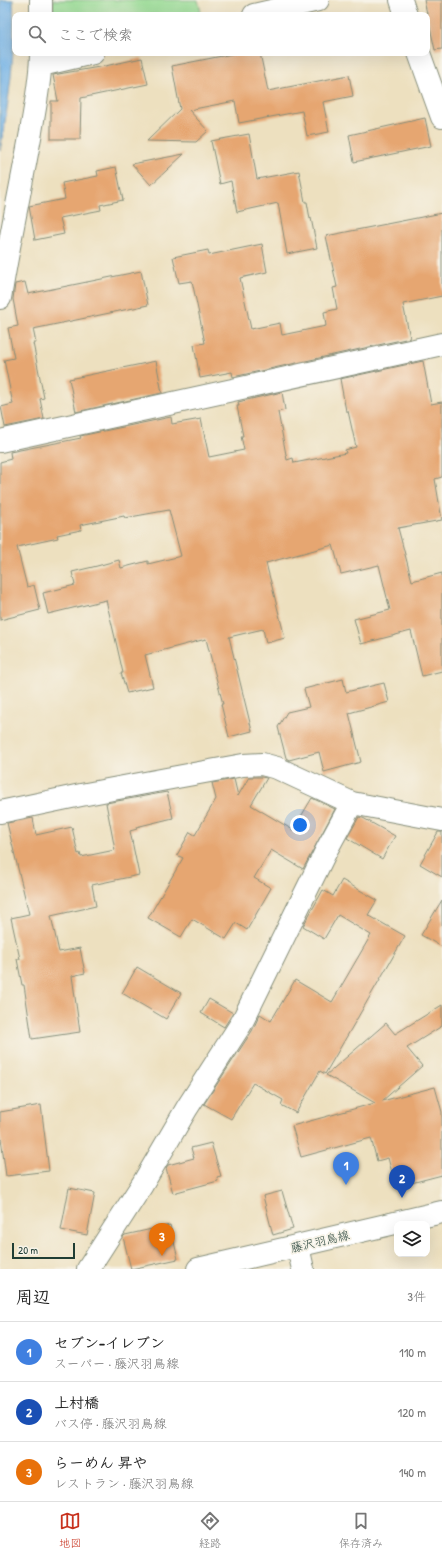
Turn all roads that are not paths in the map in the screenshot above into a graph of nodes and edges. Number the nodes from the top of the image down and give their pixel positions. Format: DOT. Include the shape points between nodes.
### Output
graph roads {
  1 [pos="41,0"];
  2 [pos="318,0"];
  3 [pos="401,0"];
  4 [pos="41,12"];
  5 [pos="267,12"];
  6 [pos="405,12"];
  7 [pos="67,56"];
  8 [pos="420,56"];
  9 [pos="41,59"];
  10 [pos="442,117"];
  11 [pos="0,298"];
  12 [pos="442,344"];
  13 [pos="0,441"];
  14 [pos="352,803"];
  15 [pos="0,812"];
  16 [pos="442,820"];
  17 [pos="442,1212"];
  18 [pos="298,1246"];
  19 [pos="88,1269"];
  20 [pos="198,1269"];
  21 [pos="303,1269"];
  1 -- 4 [label="street"];
  2 -- 5 [label="street"];
  3 -- 6 [label="street"];
  7 -- 9 [label="street"];
  8 -- 10 [label="street"];
  9 -- 11 [label="street" via="20,195"];
  12 -- 13 [label="street"];
  14 -- 15 [label="street" via="262,764 177,777"];
  14 -- 16 [label="street"];
  14 -- 19 [label="street" via="241,1024"];
  17 -- 18 [label="street, 藤沢羽鳥線"];
  18 -- 20 [label="street, 藤沢羽鳥線"];
  18 -- 21 [label="street"];
}
